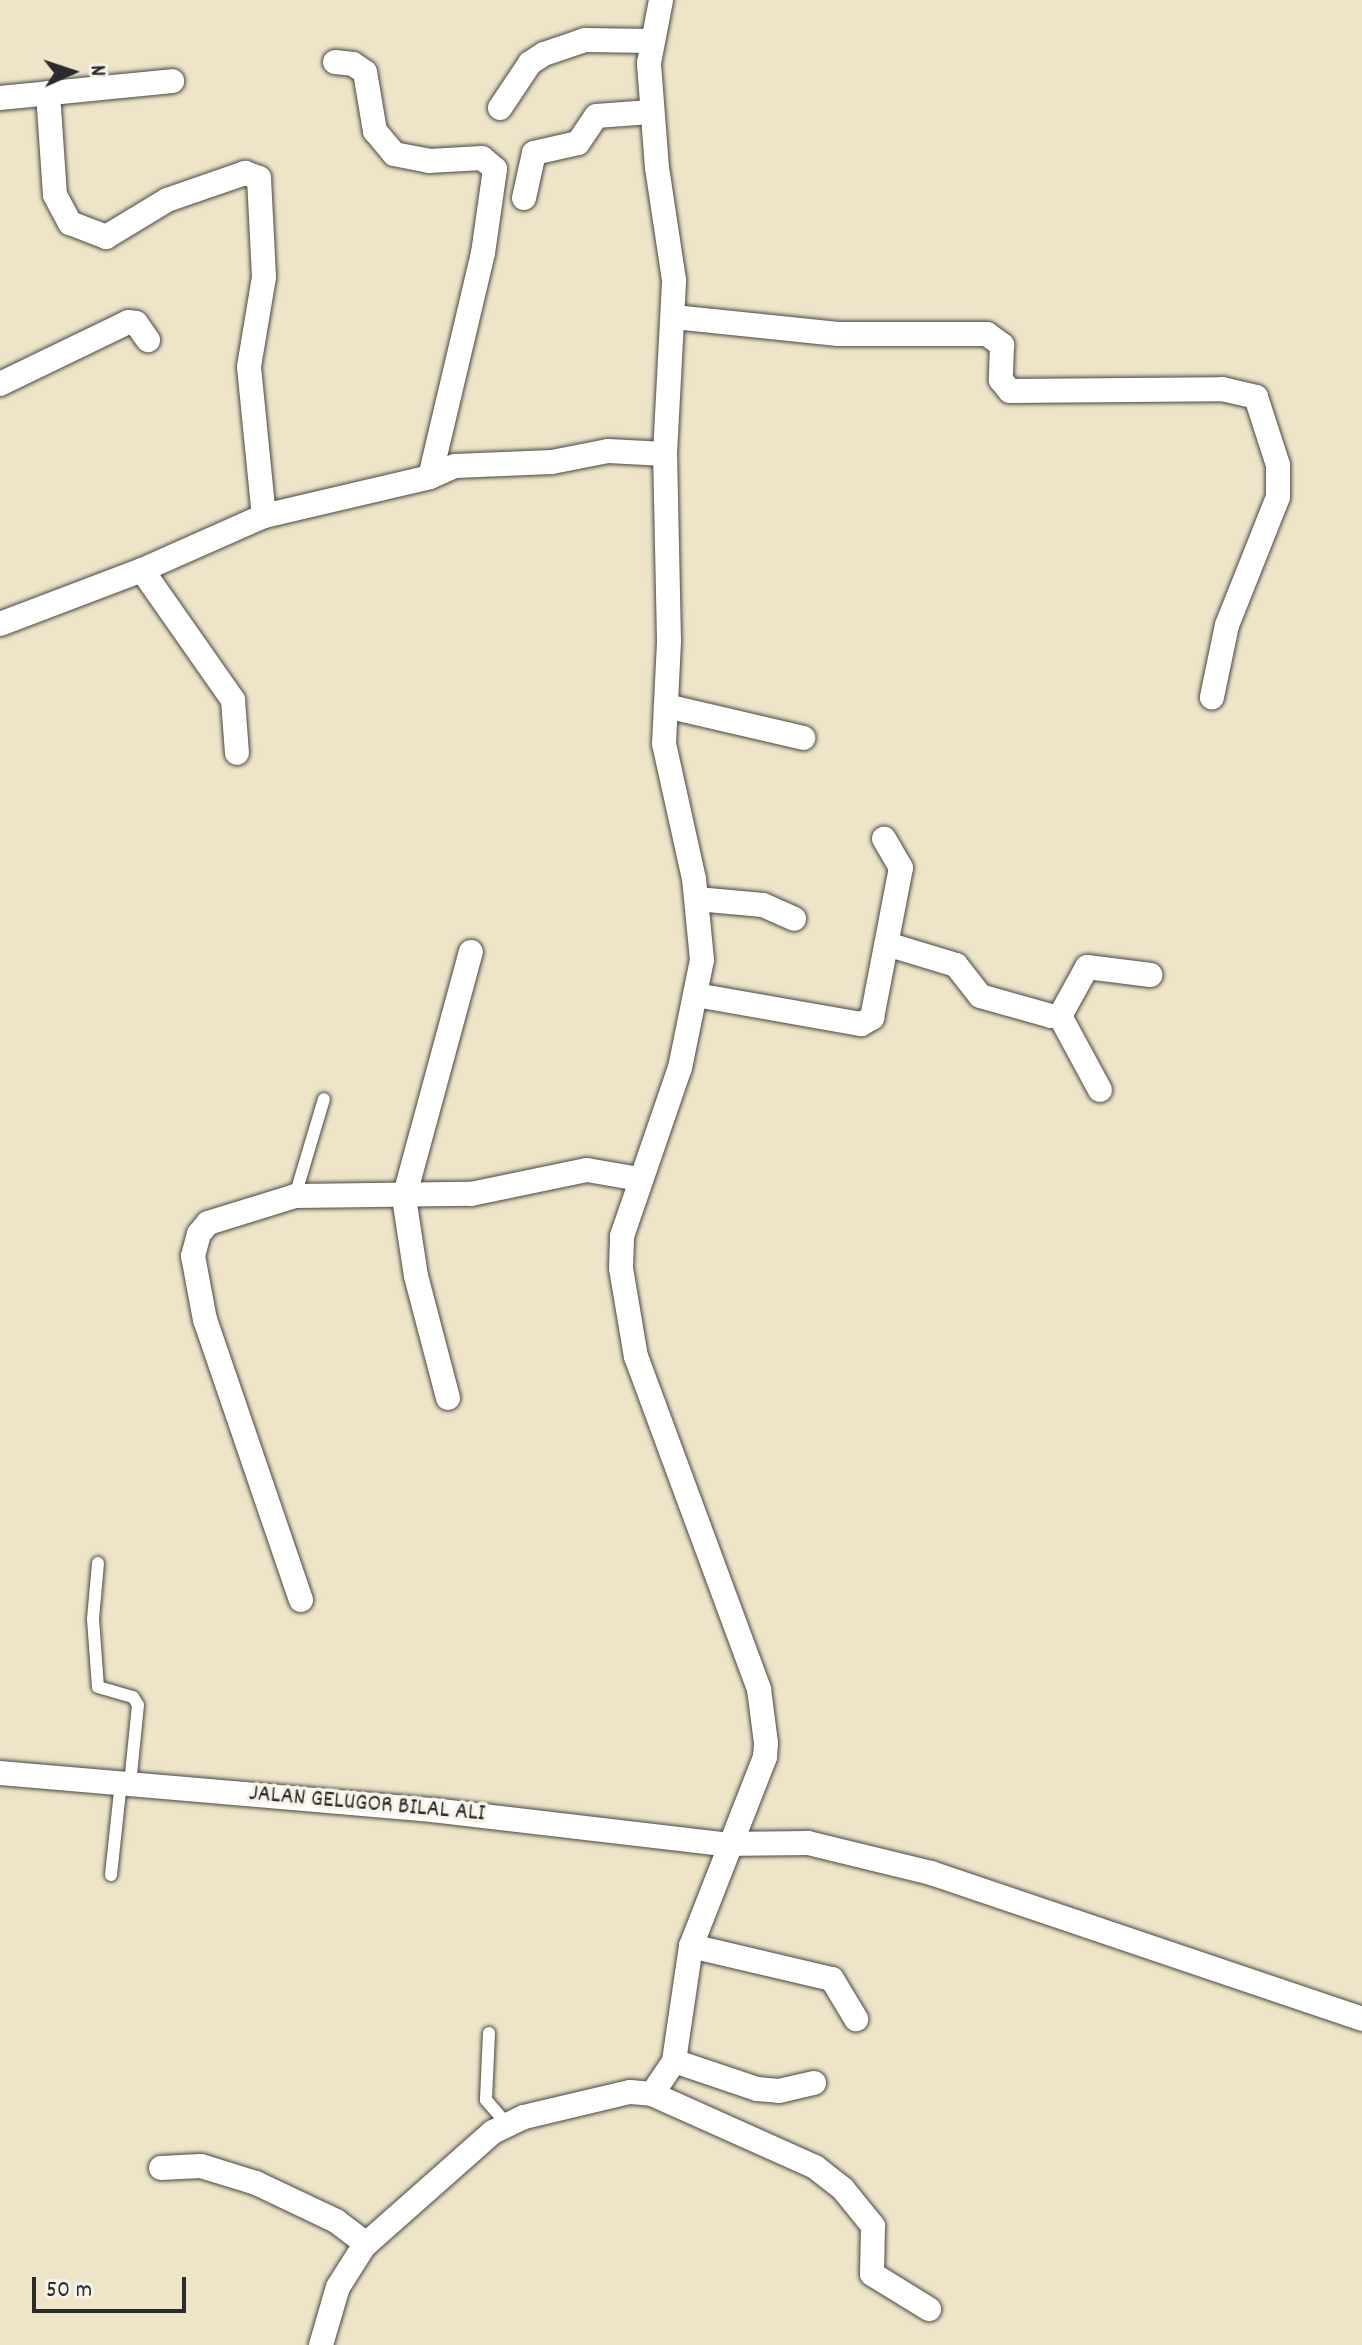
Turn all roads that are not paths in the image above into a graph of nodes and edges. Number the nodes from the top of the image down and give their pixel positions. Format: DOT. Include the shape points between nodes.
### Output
graph roads {
  1 [pos="661,0"];
  2 [pos="652,41"];
  3 [pos="335,62"];
  4 [pos="172,81"];
  5 [pos="48,93"];
  6 [pos="0,98"];
  7 [pos="500,108"];
  8 [pos="651,112"];
  9 [pos="524,198"];
  10 [pos="674,317"];
  11 [pos="148,340"];
  12 [pos="0,384"];
  13 [pos="665,454"];
  14 [pos="430,477"];
  15 [pos="264,516"];
  16 [pos="142,570"];
  17 [pos="0,624"];
  18 [pos="1212,697"];
  19 [pos="666,706"];
  20 [pos="803,738"];
  21 [pos="237,753"];
  22 [pos="884,839"];
  23 [pos="697,899"];
  24 [pos="794,919"];
  25 [pos="890,945"];
  26 [pos="471,952"];
  27 [pos="1150,975"];
  28 [pos="696,995"];
  29 [pos="1060,1016"];
  30 [pos="1100,1090"];
  31 [pos="324,1099"];
  32 [pos="639,1179"];
  33 [pos="295,1196"];
  34 [pos="404,1198"];
  35 [pos="448,1398"];
  36 [pos="98,1563"];
  37 [pos="301,1600"];
  38 [pos="0,1773"];
  39 [pos="127,1782"];
  40 [pos="735,1838"];
  41 [pos="111,1875"];
  42 [pos="691,1946"];
  43 [pos="856,2019"];
  44 [pos="1362,2019"];
  45 [pos="489,2033"];
  46 [pos="674,2061"];
  47 [pos="814,2083"];
  48 [pos="652,2094"];
  49 [pos="506,2123"];
  50 [pos="161,2168"];
  51 [pos="366,2244"];
  52 [pos="929,2309"];
  53 [pos="321,2345"];
  1 -- 2 [label="street"];
  2 -- 7 [label="street" via="585,40 544,54 530,63"];
  2 -- 8 [label="street"];
  3 -- 14 [label="street" via="365,72 375,131 394,154 429,161 482,158 495,169 483,253"];
  4 -- 5 [label="street"];
  5 -- 6 [label="street"];
  5 -- 15 [label="street" via="55,195 70,223 106,237 167,200 245,173 259,178 264,277 249,367"];
  8 -- 9 [label="street" via="596,116 578,143 534,153"];
  8 -- 10 [label="street" via="671,249"];
  10 -- 13 [label="street"];
  10 -- 18 [label="street" via="838,334 987,334 1002,345 1002,385 1010,391 1208,388 1256,397 1278,465 1278,497 1227,625"];
  11 -- 12 [label="street" via="136,323 128,322"];
  13 -- 14 [label="street" via="591,453 552,462 455,466"];
  13 -- 19 [label="street"];
  14 -- 15 [label="street"];
  15 -- 16 [label="street"];
  16 -- 17 [label="street"];
  16 -- 21 [label="street" via="233,700"];
  19 -- 20 [label="street"];
  19 -- 23 [label="street" via="666,765"];
  22 -- 25 [label="street" via="901,868"];
  23 -- 24 [label="street" via="763,905"];
  23 -- 28 [label="street" via="702,960"];
  25 -- 28 [label="street" via="877,1010 861,1024"];
  25 -- 29 [label="street" via="956,965 980,996"];
  26 -- 34 [label="street"];
  27 -- 29 [label="street" via="1087,967"];
  28 -- 32 [label="street" via="680,1068"];
  29 -- 30 [label="street"];
  31 -- 33 [label="lane"];
  32 -- 34 [label="street" via="587,1170 490,1192"];
  32 -- 40 [label="street" via="622,1236 624,1304 645,1386 759,1689 765,1757"];
  33 -- 34 [label="street"];
  33 -- 37 [label="street" via="208,1223 193,1256 212,1346"];
  34 -- 35 [label="street" via="416,1276"];
  36 -- 39 [label="lane" via="93,1619 98,1687 133,1697 138,1709"];
  38 -- 39 [label="street, JALAN GELUGOR BILAL ALI"];
  39 -- 40 [label="street, JALAN GELUGOR BILAL ALI"];
  39 -- 41 [label="lane"];
  40 -- 42 [label="street"];
  40 -- 44 [label="street, JALAN GELUGOR BILAL ALI" via="808,1843 931,1873"];
  42 -- 43 [label="street" via="832,1979"];
  42 -- 46 [label="street"];
  45 -- 49 [label="lane" via="486,2100"];
  46 -- 47 [label="street" via="757,2089 779,2091"];
  46 -- 48 [label="street"];
  48 -- 49 [label="street" via="630,2092"];
  48 -- 52 [label="street" via="803,2161 843,2189 873,2226 872,2274"];
  49 -- 51 [label="street"];
  50 -- 51 [label="street" via="201,2166 256,2183 336,2221"];
  51 -- 53 [label="street" via="338,2287"];
}
